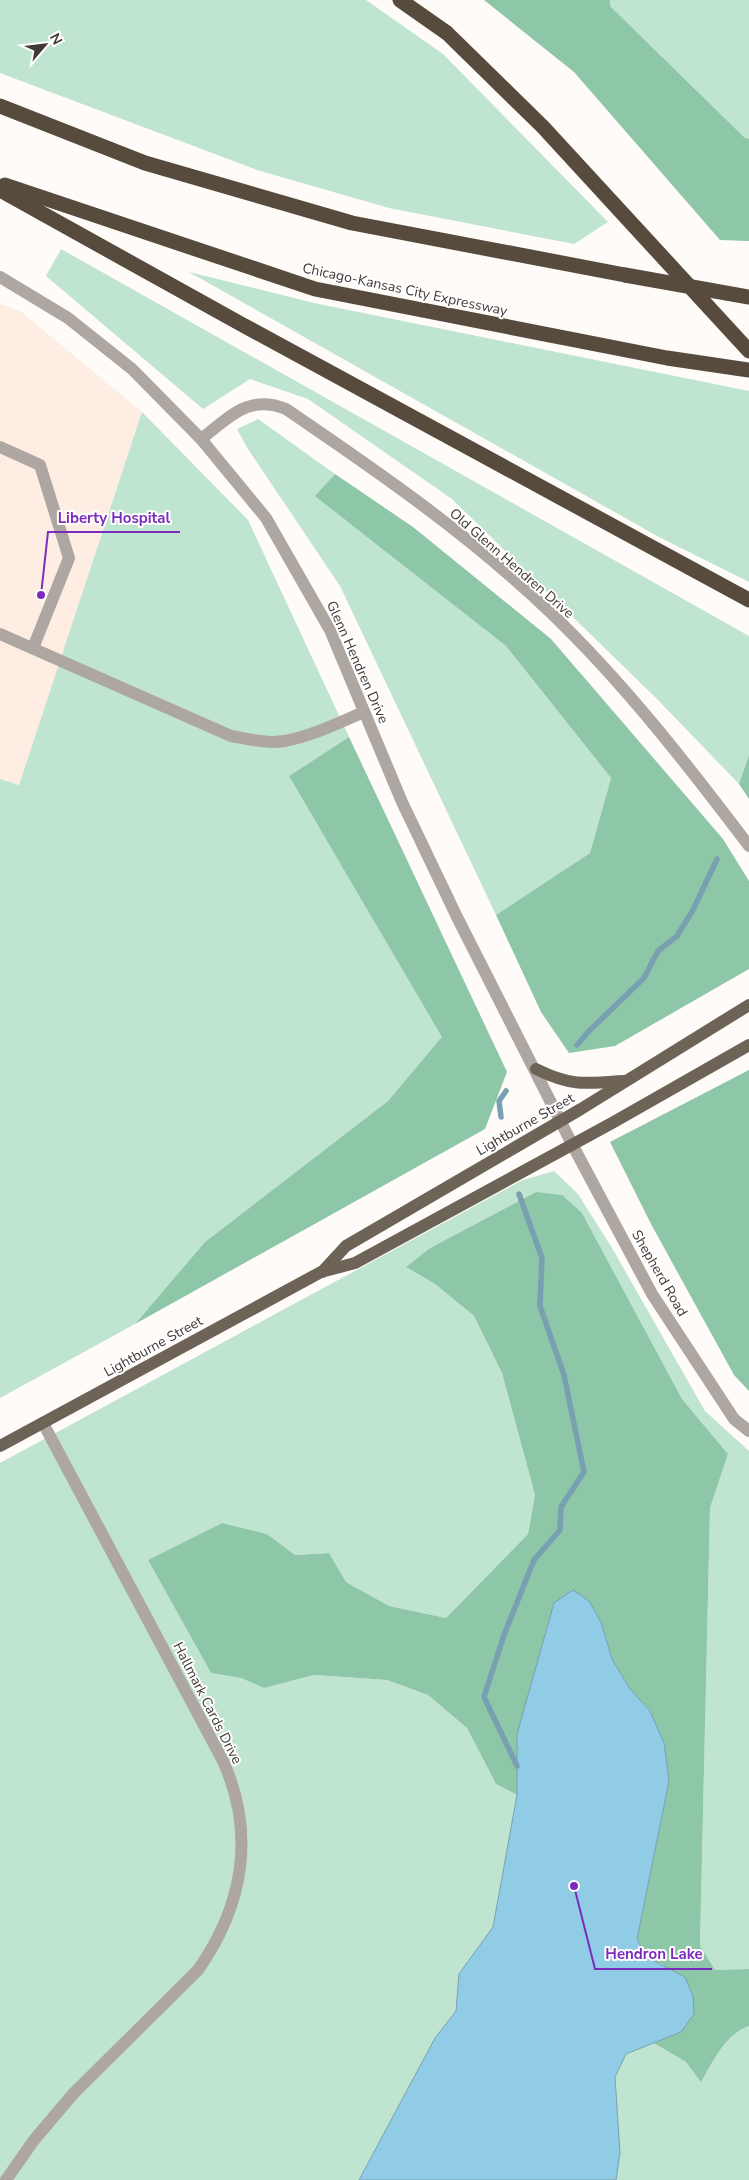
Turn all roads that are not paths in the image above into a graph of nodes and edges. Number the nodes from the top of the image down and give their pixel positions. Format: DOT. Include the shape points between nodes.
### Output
graph roads {
  1 [pos="400,0"];
  2 [pos="0,106"];
  3 [pos="0,183"];
  4 [pos="0,190"];
  5 [pos="0,277"];
  6 [pos="749,297"];
  7 [pos="749,351"];
  8 [pos="749,370"];
  9 [pos="202,439"];
  10 [pos="0,447"];
  11 [pos="749,600"];
  12 [pos="0,634"];
  13 [pos="33,648"];
  14 [pos="364,712"];
  15 [pos="749,846"];
  16 [pos="749,1005"];
  17 [pos="749,1045"];
  18 [pos="536,1070"];
  19 [pos="625,1081"];
  20 [pos="560,1121"];
  21 [pos="572,1144"];
  22 [pos="321,1272"];
  23 [pos="44,1423"];
  24 [pos="749,1431"];
  25 [pos="0,1446"];
  26 [pos="6,2180"];
  1 -- 7 [label="highway" via="447,33 543,127"];
  2 -- 6 [label="highway, bridge" via="145,163 352,223"];
  3 -- 8 [label="highway, Chicago-Kansas City Expressway" via="315,289 667,358"];
  4 -- 11 [label="highway"];
  5 -- 9 [label="street, Glenn Hendren Drive" via="68,318 132,369"];
  9 -- 14 [label="street, Glenn Hendren Drive" via="266,518 281,543 330,630"];
  9 -- 15 [label="street, Old Glenn Hendren Drive" via="252,404 272,403 286,409 381,474 467,541 549,612 615,679 673,747"];
  10 -- 13 [label="street" via="40,465 69,558"];
  12 -- 13 [label="street"];
  13 -- 14 [label="street" via="231,736 284,742"];
  14 -- 18 [label="street, Glenn Hendren Drive" via="402,802 457,917"];
  16 -- 19 [label="main road, Lightburne Street"];
  17 -- 21 [label="main road, Lightburne Street"];
  18 -- 19 [label="main road" via="559,1081 587,1084"];
  18 -- 20 [label="street, Glenn Hendren Drive"];
  19 -- 20 [label="main road, Lightburne Street"];
  20 -- 21 [label="street, Shepherd Road"];
  20 -- 22 [label="main road, Lightburne Street" via="346,1246"];
  21 -- 22 [label="main road, Lightburne Street" via="355,1263"];
  21 -- 24 [label="street, Shepherd Road" via="652,1294 734,1419"];
  22 -- 23 [label="main road, Lightburne Street"];
  23 -- 25 [label="main road, Lightburne Street"];
  23 -- 26 [label="street, Hallmark Cards Drive" via="223,1762 236,1800 242,1842 235,1896 214,1947 198,1970 73,2094"];
}
